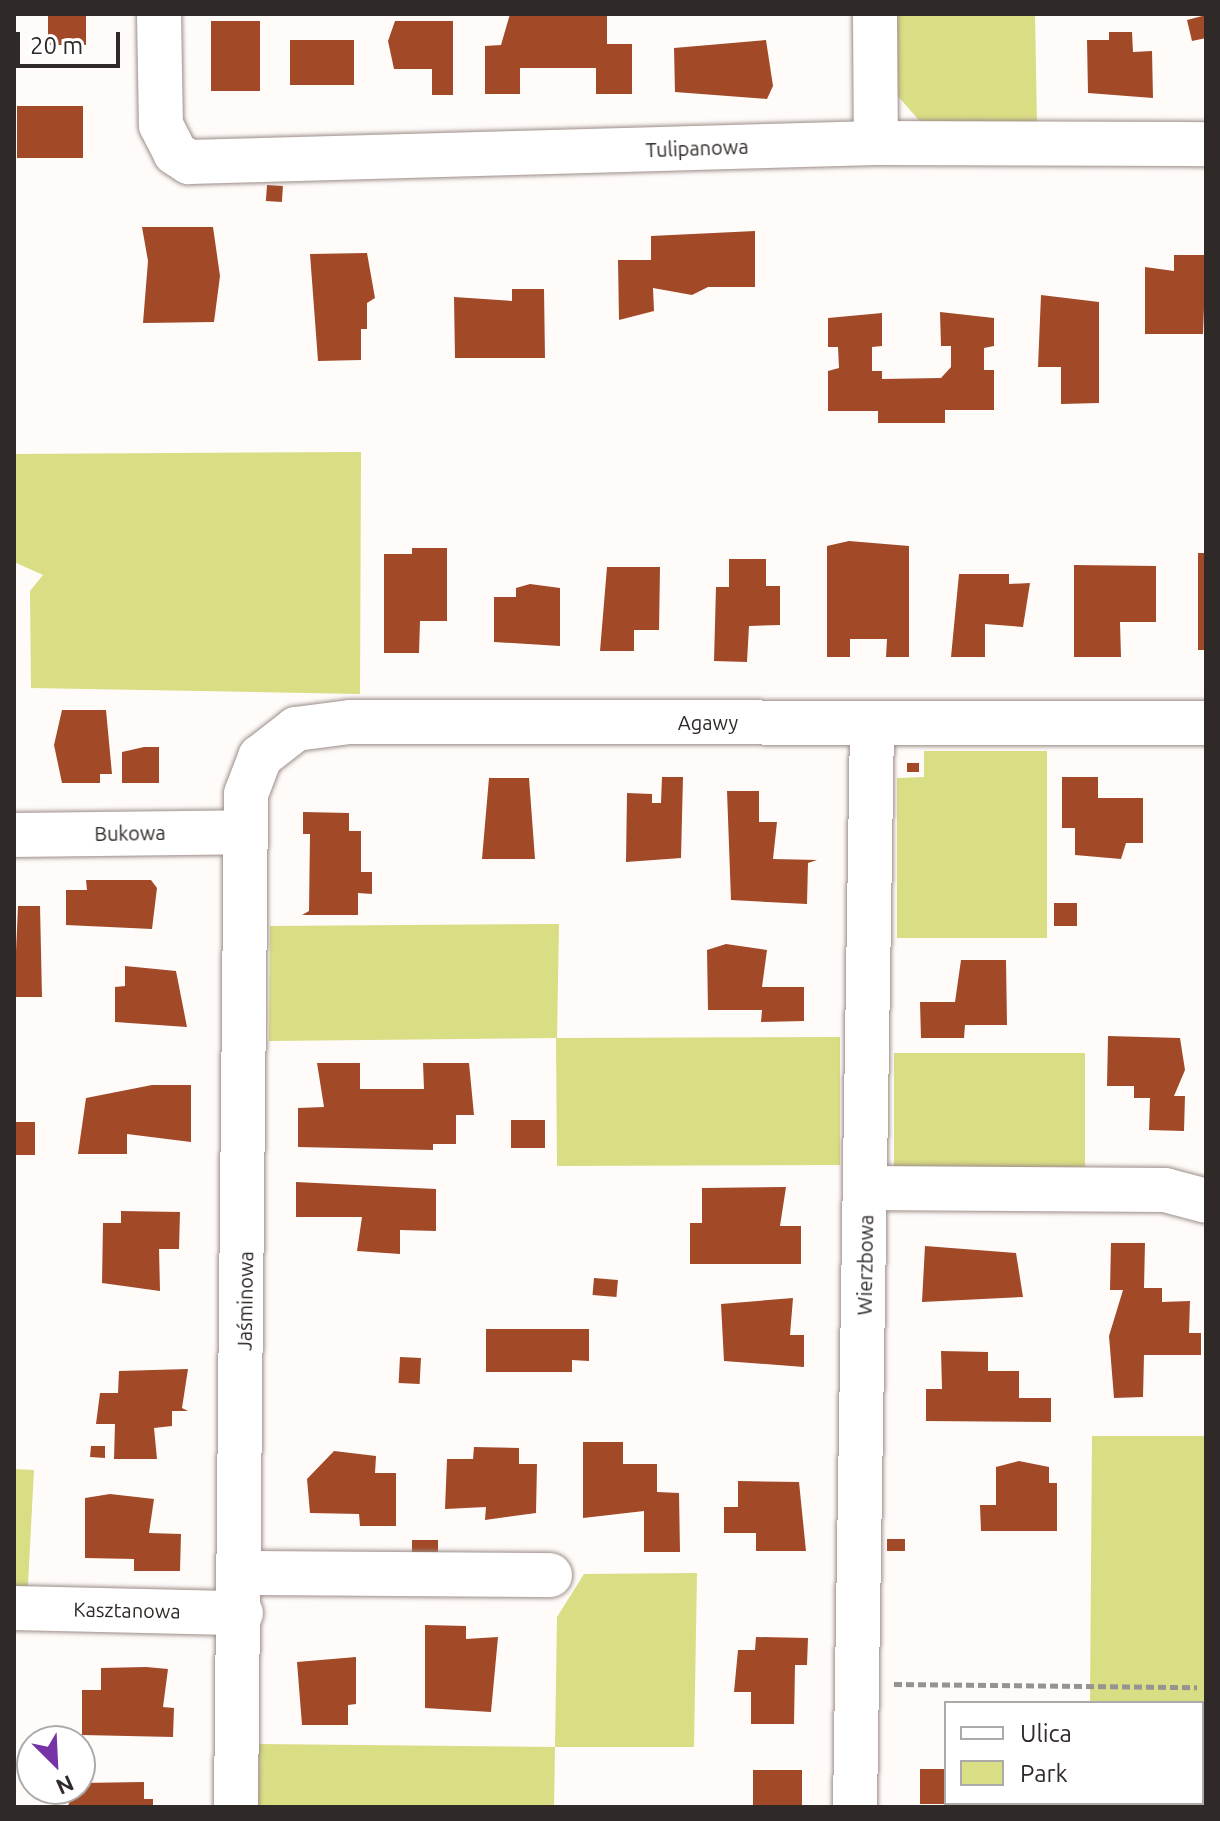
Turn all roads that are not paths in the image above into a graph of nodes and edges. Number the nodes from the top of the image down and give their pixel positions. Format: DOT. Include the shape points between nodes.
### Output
graph roads {
  1 [pos="159,14"];
  2 [pos="875,14"];
  3 [pos="876,143"];
  4 [pos="1206,144"];
  5 [pos="1206,723"];
  6 [pos="872,724"];
  7 [pos="246,813"];
  8 [pos="14,835"];
  9 [pos="867,1188"];
  10 [pos="1206,1201"];
  11 [pos="550,1575"];
  12 [pos="241,1593"];
  13 [pos="14,1608"];
  14 [pos="236,1807"];
  15 [pos="855,1807"];
  1 -- 3 [label="street, Tulipanowa" via="161,125 175,153 189,162"];
  2 -- 3 [label="street"];
  3 -- 4 [label="street, Tulipanowa"];
  5 -- 6 [label="street, Agawy"];
  6 -- 7 [label="street, Agawy" via="323,723 275,740 260,757"];
  6 -- 9 [label="street, Wierzbowa"];
  7 -- 8 [label="street, Bukowa"];
  7 -- 12 [label="street, Jaśminowa"];
  9 -- 10 [label="street" via="1165,1190"];
  9 -- 15 [label="street, Wierzbowa"];
  11 -- 12 [label="street, Kasztanowa"];
  12 -- 13 [label="street, Kasztanowa"];
  12 -- 14 [label="street, Jaśminowa"];
}
